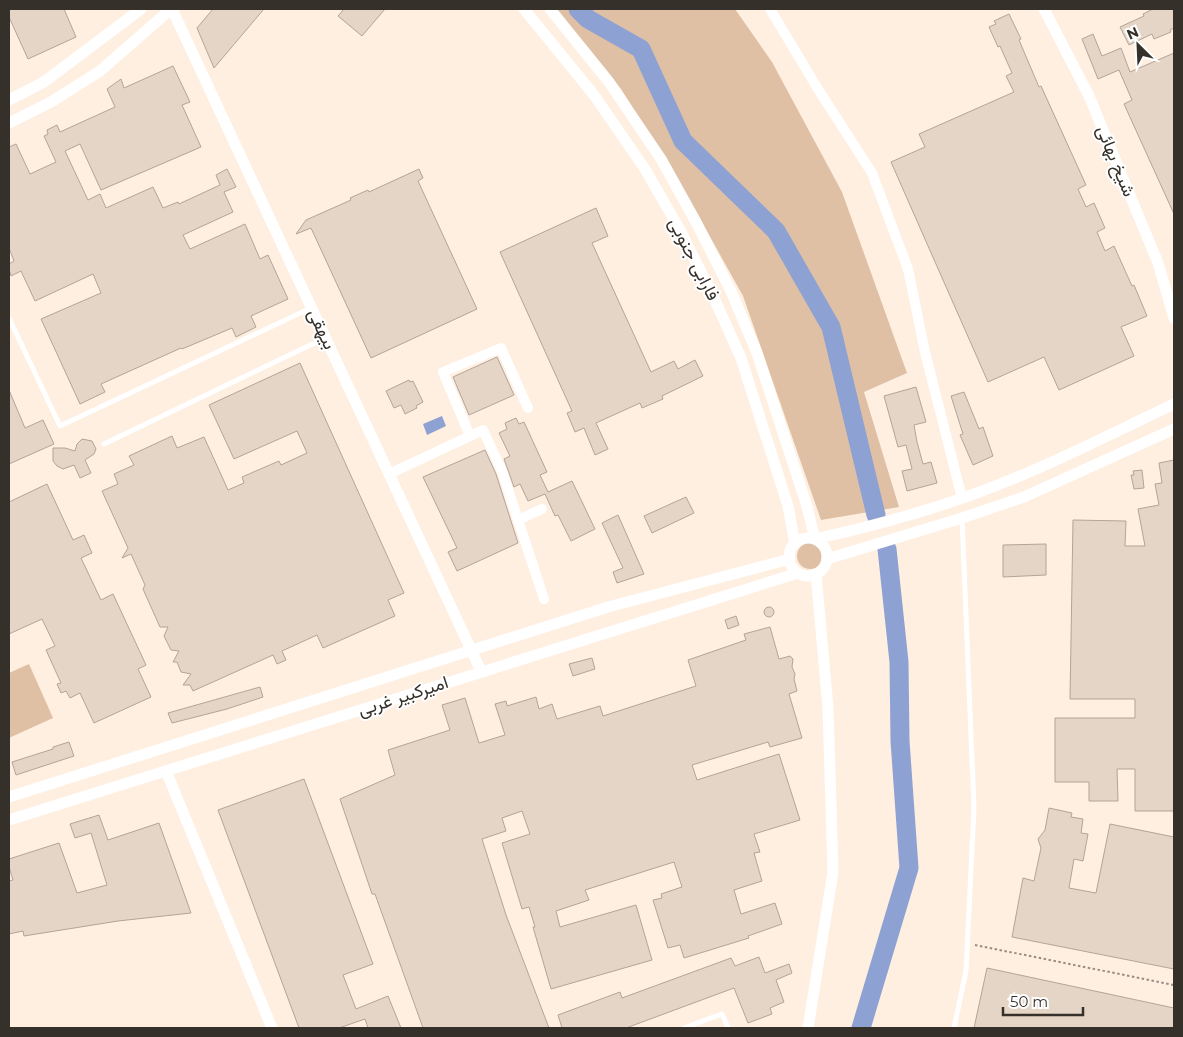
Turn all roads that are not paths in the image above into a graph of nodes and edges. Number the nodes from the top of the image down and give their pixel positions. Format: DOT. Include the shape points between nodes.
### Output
graph roads {
  1 [pos="141,9"];
  2 [pos="171,9"];
  3 [pos="524,9"];
  4 [pos="550,9"];
  5 [pos="770,9"];
  6 [pos="1044,9"];
  7 [pos="9,100"];
  8 [pos="9,123"];
  9 [pos="312,308"];
  10 [pos="9,318"];
  11 [pos="1174,318"];
  12 [pos="326,337"];
  13 [pos="1174,404"];
  14 [pos="528,408"];
  15 [pos="1174,429"];
  16 [pos="470,436"];
  17 [pos="104,444"];
  18 [pos="389,474"];
  19 [pos="962,498"];
  20 [pos="542,509"];
  21 [pos="962,518"];
  22 [pos="518,520"];
  23 [pos="815,539"];
  24 [pos="794,544"];
  25 [pos="790,559"];
  26 [pos="827,559"];
  27 [pos="798,573"];
  28 [pos="816,574"];
  29 [pos="544,599"];
  30 [pos="472,650"];
  31 [pos="481,671"];
  32 [pos="166,771"];
  33 [pos="9,796"];
  34 [pos="9,820"];
  35 [pos="272,1028"];
  36 [pos="684,1028"];
  37 [pos="728,1028"];
  38 [pos="808,1028"];
  39 [pos="954,1028"];
  1 -- 7 [label="street" via="44,82"];
  2 -- 8 [label="street" via="100,71 51,102"];
  2 -- 9 [label="street, بیهقی"];
  3 -- 24 [label="street, فارابی جنوبی" via="594,95 645,169 680,230 740,358 788,506"];
  4 -- 23 [label="street, فارابی جنوبی" via="609,82 661,158 731,291 757,352"];
  5 -- 19 [label="street" via="872,173 908,268 925,352"];
  6 -- 11 [label="street, شیخ بهائی" via="1093,105 1158,264"];
  9 -- 10 [label="lane" via="60,426"];
  9 -- 12 [label="street, بیهقی"];
  12 -- 17 [label="lane"];
  12 -- 18 [label="street, بیهقی"];
  13 -- 19 [label="street" via="1015,478"];
  14 -- 16 [label="street" via="501,348 443,372"];
  15 -- 21 [label="street" via="1024,497"];
  16 -- 18 [label="street"];
  16 -- 22 [label="street" via="483,430 502,471"];
  18 -- 30 [label="street, بیهقی"];
  19 -- 23 [label="street" via="886,523"];
  20 -- 22 [label="street"];
  21 -- 26 [label="street"];
  21 -- 39 [label="lane" via="974,808 966,971"];
  22 -- 29 [label="street"];
  23 -- 24 [label="street" via="804,538"];
  23 -- 26 [label="street" via="824,547"];
  24 -- 25 [label="street"];
  25 -- 27 [label="street"];
  25 -- 30 [label="street, امیرکبیر غربی" via="608,608"];
  26 -- 28 [label="street"];
  27 -- 28 [label="street"];
  27 -- 31 [label="street, امیرکبیر غربی"];
  28 -- 38 [label="street" via="828,708 833,872"];
  30 -- 31 [label="street, بیهقی"];
  30 -- 33 [label="street, امیرکبیر غربی"];
  31 -- 32 [label="street, امیرکبیر غربی"];
  32 -- 34 [label="street, امیرکبیر غربی"];
  32 -- 35 [label="street"];
  36 -- 37 [label="lane" via="722,1014"];
}
